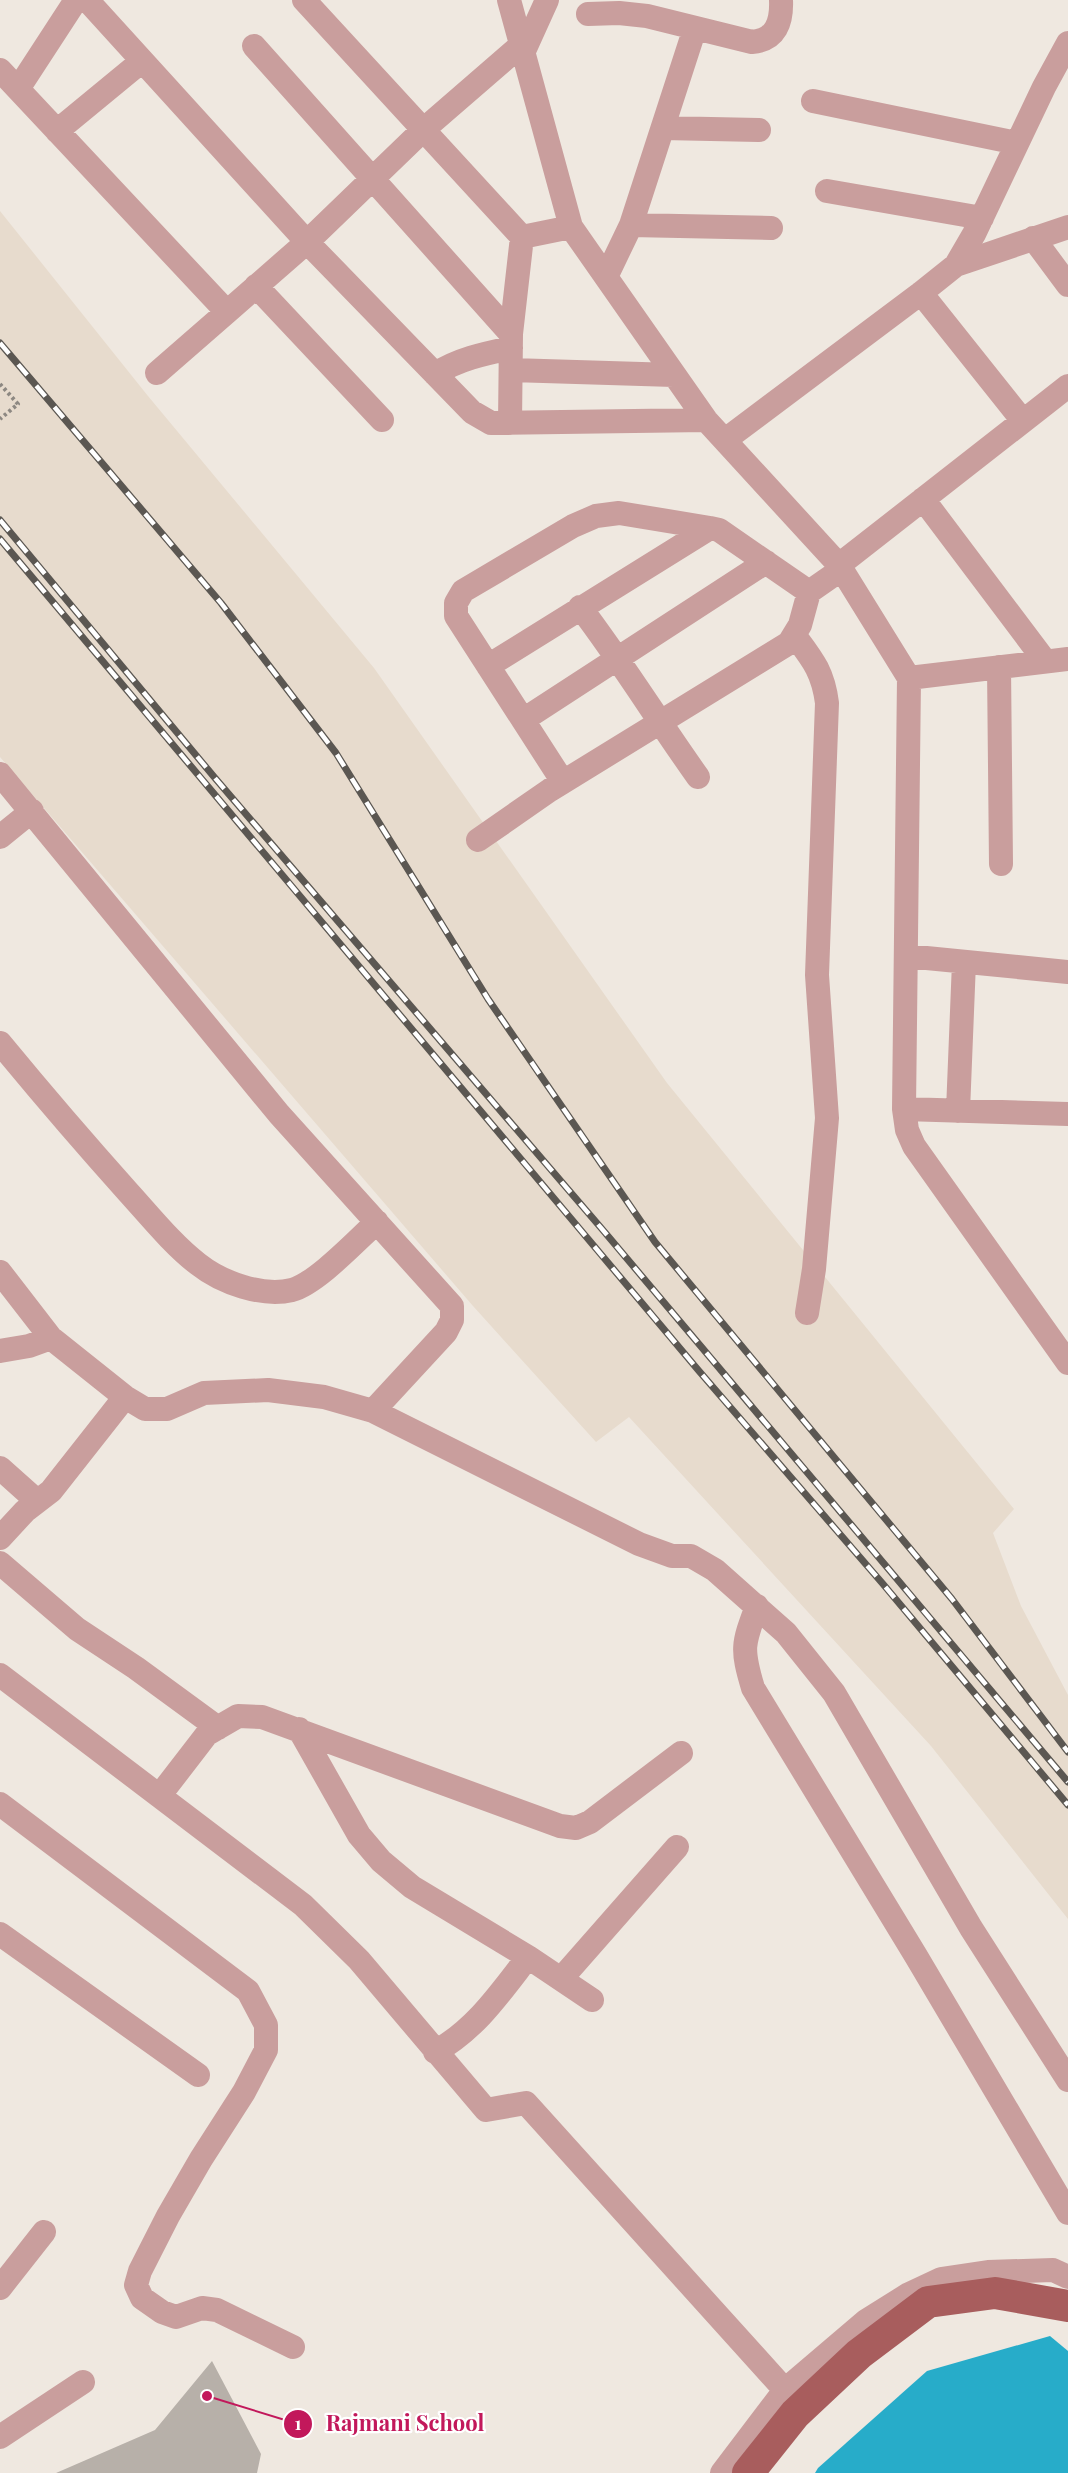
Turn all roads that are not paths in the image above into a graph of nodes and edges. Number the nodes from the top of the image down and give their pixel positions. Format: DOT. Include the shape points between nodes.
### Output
graph roads {
  1 [pos="76,0"];
  2 [pos="87,0"];
  3 [pos="304,0"];
  4 [pos="509,0"];
  5 [pos="547,0"];
  6 [pos="781,0"];
  7 [pos="588,14"];
  8 [pos="695,28"];
  9 [pos="1068,43"];
  10 [pos="254,46"];
  11 [pos="522,49"];
  12 [pos="142,61"];
  13 [pos="0,70"];
  14 [pos="18,89"];
  15 [pos="813,101"];
  16 [pos="663,128"];
  17 [pos="423,130"];
  18 [pos="759,130"];
  19 [pos="57,131"];
  20 [pos="1017,143"];
  21 [pos="372,179"];
  22 [pos="827,191"];
  23 [pos="982,218"];
  24 [pos="631,225"];
  25 [pos="571,227"];
  26 [pos="1068,227"];
  27 [pos="771,228"];
  28 [pos="522,237"];
  29 [pos="1033,238"];
  30 [pos="307,242"];
  31 [pos="956,265"];
  32 [pos="606,278"];
  33 [pos="1068,285"];
  34 [pos="256,286"];
  35 [pos="921,293"];
  36 [pos="227,312"];
  37 [pos="511,351"];
  38 [pos="157,373"];
  39 [pos="435,374"];
  40 [pos="674,375"];
  41 [pos="1068,386"];
  42 [pos="382,420"];
  43 [pos="706,420"];
  44 [pos="1023,421"];
  45 [pos="510,423"];
  46 [pos="725,440"];
  47 [pos="923,499"];
  48 [pos="710,528"];
  49 [pos="766,562"];
  50 [pos="840,567"];
  51 [pos="809,592"];
  52 [pos="580,608"];
  53 [pos="795,636"];
  54 [pos="618,657"];
  55 [pos="1057,660"];
  56 [pos="488,666"];
  57 [pos="999,667"];
  58 [pos="909,678"];
  59 [pos="523,720"];
  60 [pos="660,723"];
  61 [pos="0,774"];
  62 [pos="698,777"];
  63 [pos="563,782"];
  64 [pos="32,811"];
  65 [pos="0,837"];
  66 [pos="478,840"];
  67 [pos="1001,864"];
  68 [pos="906,956"];
  69 [pos="964,962"];
  70 [pos="1068,972"];
  71 [pos="0,1043"];
  72 [pos="904,1109"];
  73 [pos="958,1111"];
  74 [pos="1068,1114"];
  75 [pos="377,1222"];
  76 [pos="0,1272"];
  77 [pos="807,1313"];
  78 [pos="51,1338"];
  79 [pos="0,1351"];
  80 [pos="1068,1363"];
  81 [pos="125,1397"];
  82 [pos="373,1411"];
  83 [pos="0,1468"];
  84 [pos="37,1501"];
  85 [pos="0,1538"];
  86 [pos="0,1563"];
  87 [pos="757,1606"];
  88 [pos="0,1675"];
  89 [pos="218,1728"];
  90 [pos="299,1729"];
  91 [pos="681,1753"];
  92 [pos="160,1795"];
  93 [pos="0,1804"];
  94 [pos="677,1847"];
  95 [pos="0,1934"];
  96 [pos="528,1957"];
  97 [pos="561,1979"];
  98 [pos="592,2000"];
  99 [pos="435,2052"];
  100 [pos="198,2075"];
  101 [pos="1068,2080"];
  102 [pos="1066,2221"];
  103 [pos="44,2232"];
  104 [pos="1068,2277"];
  105 [pos="0,2288"];
  106 [pos="1068,2306"];
  107 [pos="293,2347"];
  108 [pos="83,2382"];
  109 [pos="785,2390"];
  110 [pos="0,2437"];
  111 [pos="722,2473"];
  112 [pos="748,2473"];
  1 -- 14 [label="street"];
  2 -- 12 [label="street"];
  3 -- 17 [label="street"];
  4 -- 11 [label="street"];
  5 -- 11 [label="street"];
  6 -- 8 [label="street" via="778,28 762,41"];
  7 -- 8 [label="street" via="647,16"];
  8 -- 16 [label="street"];
  9 -- 20 [label="street"];
  10 -- 21 [label="street"];
  11 -- 17 [label="street"];
  11 -- 25 [label="street"];
  12 -- 19 [label="street"];
  12 -- 30 [label="street"];
  13 -- 14 [label="street"];
  14 -- 19 [label="street"];
  15 -- 20 [label="street"];
  16 -- 18 [label="street"];
  16 -- 24 [label="street"];
  17 -- 21 [label="street"];
  17 -- 28 [label="street"];
  19 -- 36 [label="street"];
  20 -- 23 [label="street"];
  21 -- 30 [label="street"];
  21 -- 37 [label="street"];
  22 -- 23 [label="street"];
  23 -- 31 [label="street"];
  24 -- 27 [label="street"];
  24 -- 32 [label="street"];
  25 -- 28 [label="street"];
  25 -- 32 [label="street"];
  26 -- 29 [label="street"];
  28 -- 37 [label="street"];
  29 -- 31 [label="street"];
  29 -- 33 [label="street"];
  30 -- 34 [label="street"];
  30 -- 39 [label="street"];
  31 -- 35 [label="street"];
  32 -- 40 [label="street"];
  34 -- 36 [label="street"];
  34 -- 42 [label="street"];
  35 -- 44 [label="street"];
  35 -- 46 [label="street"];
  36 -- 38 [label="street"];
  37 -- 39 [label="street" via="470,357"];
  37 -- 40 [label="street"];
  37 -- 45 [label="street"];
  39 -- 45 [label="street" via="481,418 491,423"];
  40 -- 43 [label="street"];
  41 -- 44 [label="street"];
  43 -- 45 [label="street"];
  43 -- 46 [label="street"];
  44 -- 47 [label="street"];
  46 -- 50 [label="street"];
  47 -- 50 [label="street"];
  47 -- 55 [label="street"];
  48 -- 49 [label="street"];
  48 -- 52 [label="street"];
  48 -- 56 [label="street" via="619,513 596,516 463,591 456,603 456,616"];
  49 -- 51 [label="street"];
  49 -- 54 [label="street"];
  50 -- 51 [label="street"];
  50 -- 58 [label="street"];
  51 -- 53 [label="street"];
  52 -- 54 [label="street"];
  52 -- 56 [label="street"];
  53 -- 60 [label="street"];
  53 -- 77 [label="street" via="818,666 827,703 817,975 827,1118"];
  54 -- 59 [label="street"];
  54 -- 60 [label="street"];
  55 -- 57 [label="street"];
  56 -- 59 [label="street"];
  57 -- 58 [label="street"];
  57 -- 67 [label="street"];
  58 -- 68 [label="street"];
  59 -- 63 [label="street"];
  60 -- 62 [label="street"];
  60 -- 63 [label="street"];
  61 -- 64 [label="street"];
  63 -- 66 [label="street"];
  64 -- 65 [label="street"];
  64 -- 75 [label="street" via="279,1114"];
  68 -- 69 [label="street"];
  68 -- 72 [label="street"];
  69 -- 70 [label="street"];
  69 -- 73 [label="street"];
  71 -- 75 [label="street" via="152,1219 198,1264 227,1281 269,1292 293,1289 312,1281"];
  72 -- 73 [label="street"];
  72 -- 80 [label="street" via="914,1146"];
  73 -- 74 [label="street"];
  75 -- 82 [label="street" via="452,1306 452,1320 446,1332"];
  76 -- 78 [label="street"];
  78 -- 79 [label="street"];
  78 -- 81 [label="street"];
  81 -- 82 [label="street" via="145,1409 167,1409 204,1393 268,1390 324,1397"];
  81 -- 84 [label="street" via="51,1491"];
  82 -- 87 [label="street" via="639,1544 715,1570"];
  83 -- 84 [label="street"];
  84 -- 85 [label="street"];
  86 -- 89 [label="street" via="77,1629"];
  87 -- 101 [label="street" via="786,1633 834,1693 970,1928"];
  87 -- 102 [label="street" via="744,1642 745,1664 753,1688 916,1956"];
  88 -- 92 [label="street"];
  89 -- 90 [label="street" via="238,1716 262,1717"];
  89 -- 92 [label="street" via="207,1734"];
  90 -- 91 [label="street" via="560,1826 576,1827 590,1822"];
  90 -- 96 [label="street" via="359,1835 381,1861 412,1887"];
  92 -- 99 [label="street" via="303,1905 358,1960"];
  93 -- 107 [label="street" via="248,1991 266,2025 266,2050 168,2216 135,2285 142,2298 162,2312 176,2317 202,2308 217,2310"];
  94 -- 97 [label="street"];
  95 -- 100 [label="street"];
  96 -- 97 [label="street"];
  96 -- 99 [label="street" via="468,2030"];
  97 -- 98 [label="street"];
  99 -- 109 [label="street" via="486,2109 526,2103"];
  103 -- 105 [label="street"];
  104 -- 109 [label="street" via="1053,2270 988,2272 941,2279 866,2321"];
  106 -- 112 [label="main road" via="995,2293 928,2302 859,2354 795,2414"];
  108 -- 110 [label="street"];
  109 -- 111 [label="street"];
}
